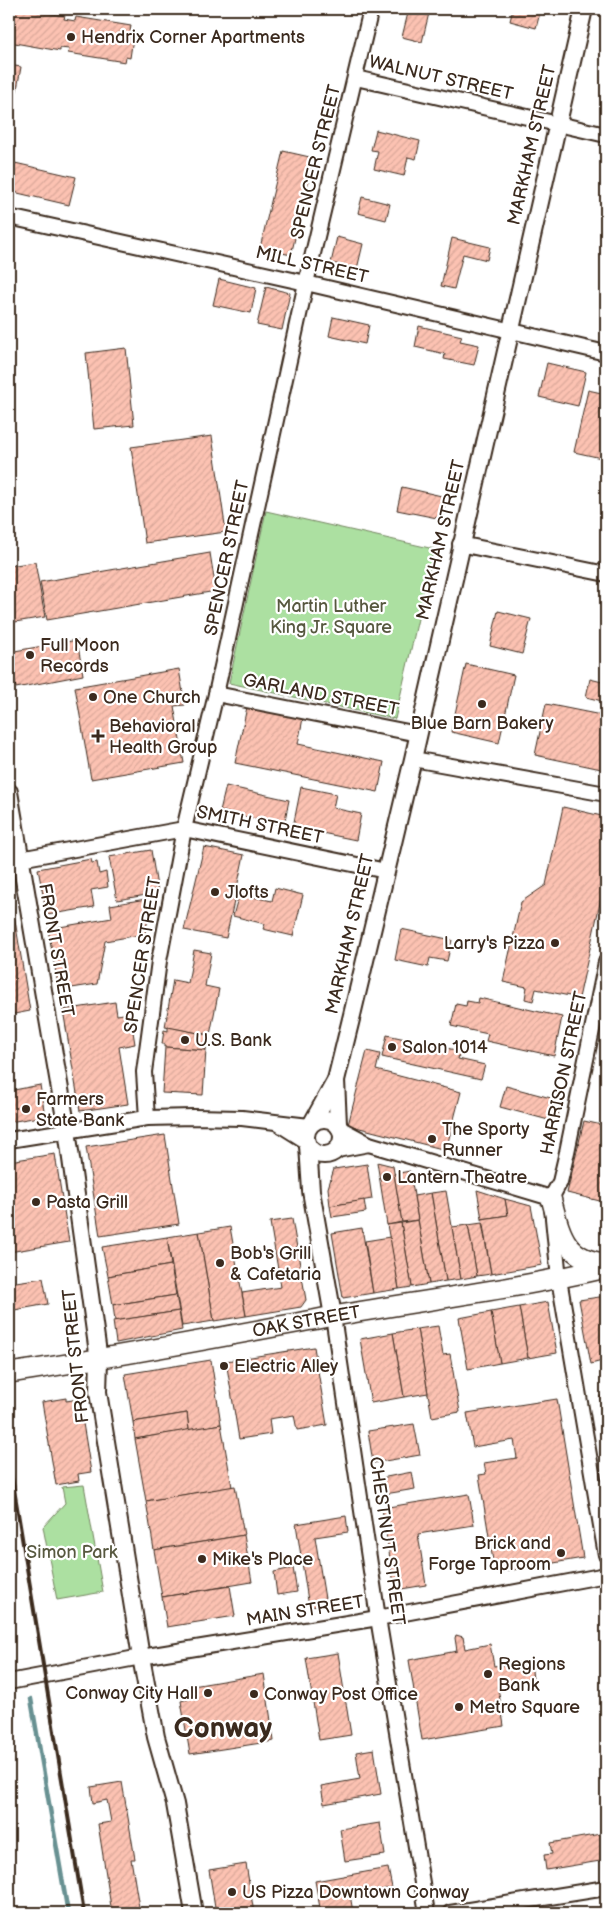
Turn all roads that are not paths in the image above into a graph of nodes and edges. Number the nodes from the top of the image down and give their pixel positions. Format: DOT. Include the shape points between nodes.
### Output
graph roads {
  1 [pos="372,9"];
  2 [pos="584,9"];
  3 [pos="356,78"];
  4 [pos="558,124"];
  5 [pos="606,135"];
  6 [pos="9,217"];
  7 [pos="306,283"];
  8 [pos="509,331"];
  9 [pos="606,353"];
  10 [pos="460,544"];
  11 [pos="606,574"];
  12 [pos="216,694"];
  13 [pos="418,734"];
  14 [pos="413,759"];
  15 [pos="9,792"];
  16 [pos="606,794"];
  17 [pos="184,829"];
  18 [pos="14,859"];
  19 [pos="386,871"];
  20 [pos="606,962"];
  21 [pos="336,1080"];
  22 [pos="147,1118"];
  23 [pos="340,1127"];
  24 [pos="67,1130"];
  25 [pos="309,1134"];
  26 [pos="9,1140"];
  27 [pos="370,1144"];
  28 [pos="334,1152"];
  29 [pos="310,1174"];
  30 [pos="551,1198"];
  31 [pos="606,1262"];
  32 [pos="606,1268"];
  33 [pos="559,1279"];
  34 [pos="333,1316"];
  35 [pos="100,1360"];
  36 [pos="9,1373"];
  37 [pos="606,1555"];
  38 [pos="606,1575"];
  39 [pos="378,1618"];
  40 [pos="141,1657"];
  41 [pos="9,1682"];
  42 [pos="606,1888"];
  43 [pos="194,1913"];
  44 [pos="427,1913"];
  45 [pos="450,1913"];
  1 -- 3 [label="street, SPENCER STREET"];
  2 -- 4 [label="street, MARKHAM STREET"];
  3 -- 4 [label="street, WALNUT STREET"];
  3 -- 7 [label="street, SPENCER STREET"];
  4 -- 5 [label="street, WALNUT STREET"];
  4 -- 8 [label="street, MARKHAM STREET"];
  6 -- 7 [label="street, MILL STREET"];
  7 -- 8 [label="street, MILL STREET"];
  7 -- 12 [label="street, SPENCER STREET"];
  8 -- 9 [label="street, MILL STREET"];
  8 -- 10 [label="street, MARKHAM STREET"];
  10 -- 11 [label="street"];
  10 -- 13 [label="street, MARKHAM STREET"];
  12 -- 13 [label="street, GARLAND STREET"];
  12 -- 17 [label="street, SPENCER STREET"];
  13 -- 14 [label="street, MARKHAM STREET"];
  14 -- 16 [label="street"];
  14 -- 19 [label="street, MARKHAM STREET"];
  15 -- 18 [label="street, FRONT STREET"];
  17 -- 18 [label="street, SMITH STREET"];
  17 -- 19 [label="street, SMITH STREET"];
  17 -- 22 [label="street, SPENCER STREET" via="158,962 145,1063"];
  18 -- 24 [label="street, FRONT STREET"];
  19 -- 21 [label="street, MARKHAM STREET"];
  20 -- 30 [label="street, HARRISON STREET" via="567,1152 560,1182"];
  21 -- 23 [label="street, MARKHAM STREET"];
  21 -- 25 [label="street, MARKHAM STREET"];
  22 -- 24 [label="street"];
  22 -- 25 [label="street" via="242,1118 277,1122"];
  23 -- 25 [label="street" via="322,1118"];
  23 -- 27 [label="street"];
  23 -- 28 [label="street" via="342,1140"];
  24 -- 26 [label="street"];
  24 -- 35 [label="street, FRONT STREET"];
  25 -- 28 [label="street" via="311,1150 321,1155"];
  25 -- 29 [label="street, CHESTNUT STREET"];
  27 -- 28 [label="street"];
  27 -- 30 [label="street"];
  28 -- 29 [label="street"];
  29 -- 34 [label="street, CHESTNUT STREET"];
  30 -- 31 [label="main road" via="562,1237 569,1246 590,1259"];
  30 -- 33 [label="street"];
  32 -- 33 [label="main road, OAK STREET"];
  33 -- 34 [label="main road, OAK STREET"];
  33 -- 37 [label="street"];
  34 -- 35 [label="main road, OAK STREET"];
  34 -- 39 [label="street, CHESTNUT STREET"];
  35 -- 36 [label="main road, OAK STREET"];
  35 -- 40 [label="street, FRONT STREET" via="98,1392"];
  38 -- 39 [label="street, MAIN STREET"];
  39 -- 40 [label="street, MAIN STREET"];
  39 -- 44 [label="street, CHESTNUT STREET"];
  40 -- 41 [label="street, MAIN STREET"];
  40 -- 43 [label="street, FRONT STREET" via="156,1737 175,1804"];
  42 -- 45 [label="street"];
}
